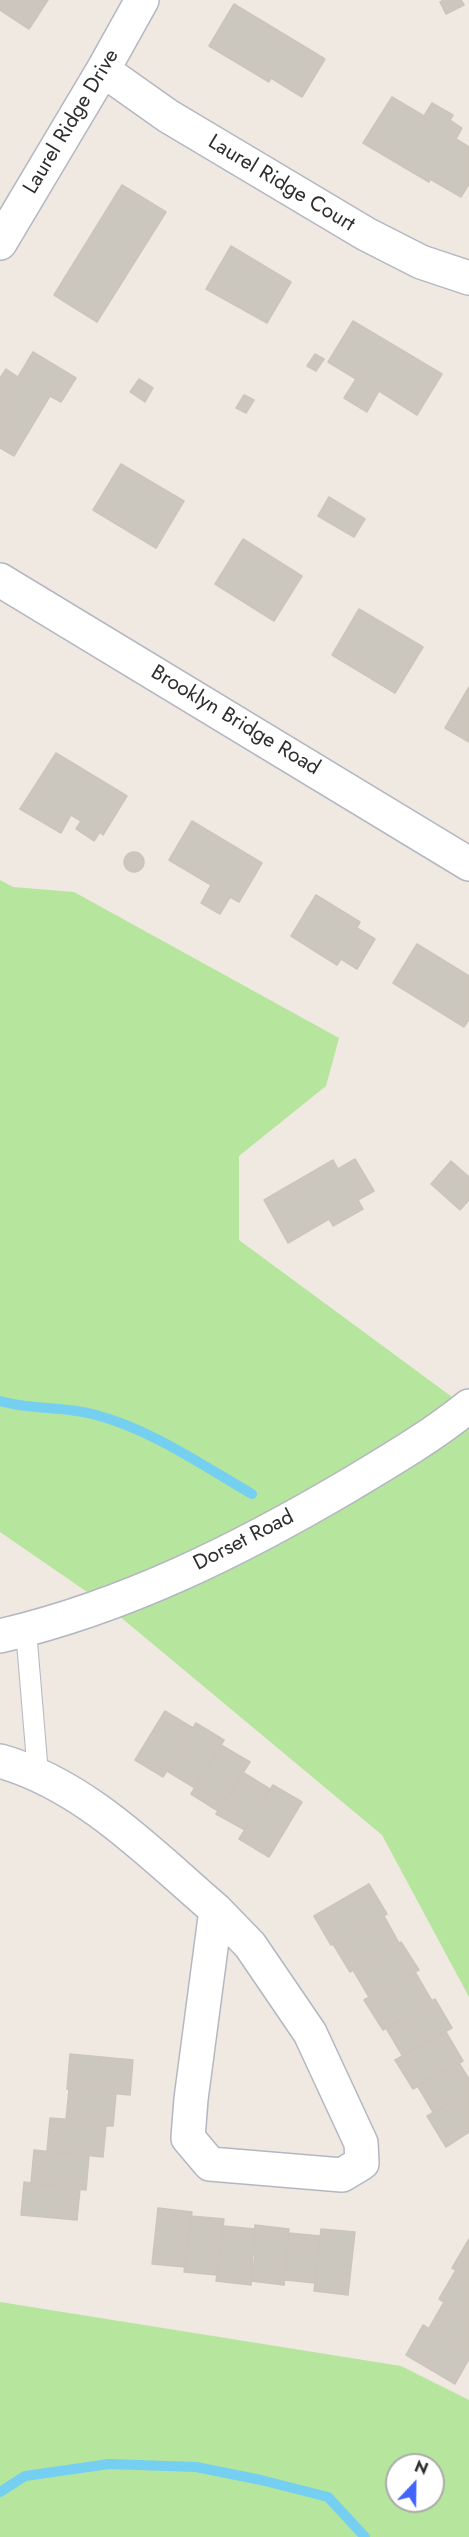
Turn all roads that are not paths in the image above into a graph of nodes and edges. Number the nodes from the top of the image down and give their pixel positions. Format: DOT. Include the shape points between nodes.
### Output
graph roads {
  1 [pos="142,0"];
  2 [pos="103,70"];
  3 [pos="0,243"];
  4 [pos="469,278"];
  5 [pos="0,580"];
  6 [pos="469,864"];
  7 [pos="469,1406"];
  8 [pos="13,1633"];
  9 [pos="0,1761"];
  10 [pos="38,1774"];
  11 [pos="216,1910"];
  1 -- 2 [label="street, Laurel Ridge Drive"];
  2 -- 3 [label="street, Laurel Ridge Drive"];
  2 -- 4 [label="street, Laurel Ridge Court" via="168,116 366,234 421,262"];
  5 -- 6 [label="street, Brooklyn Bridge Road"];
  7 -- 8 [label="street, Dorset Road" via="411,1448 263,1534 106,1605"];
  8 -- 10 [label="lane"];
  9 -- 10 [label="street"];
  10 -- 11 [label="street" via="115,1823"];
  11 -- 11 [label="street" via="250,1945 310,2033 360,2143 362,2163 342,2175 210,2164 188,2138"];
}
